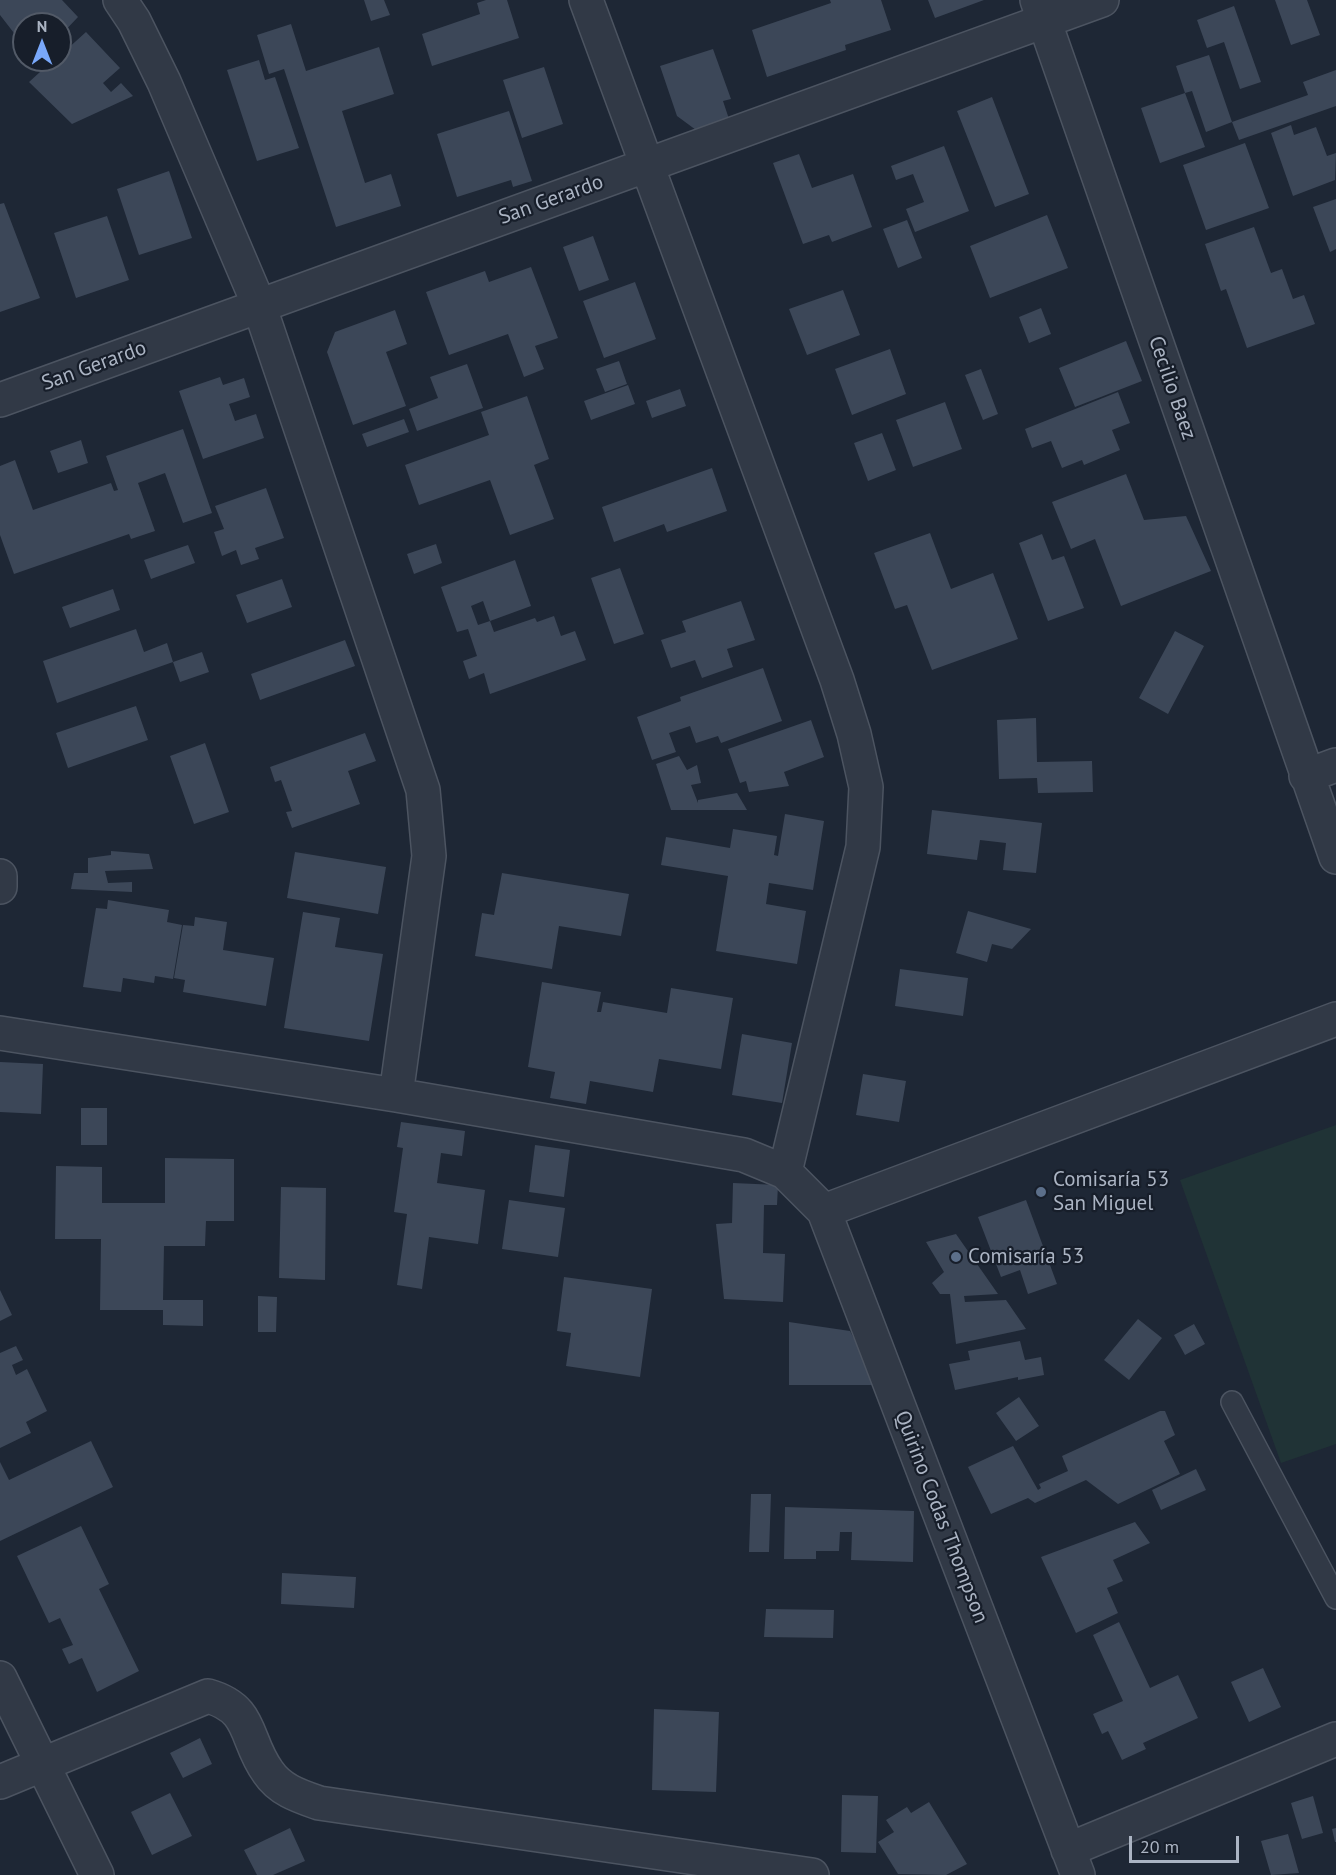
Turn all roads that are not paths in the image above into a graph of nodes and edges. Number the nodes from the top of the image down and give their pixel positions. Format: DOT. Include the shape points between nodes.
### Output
graph roads {
  1 [pos="120,0"];
  2 [pos="586,0"];
  3 [pos="1102,0"];
  4 [pos="1041,10"];
  5 [pos="647,165"];
  6 [pos="259,305"];
  7 [pos="0,400"];
  8 [pos="1321,770"];
  9 [pos="1336,857"];
  10 [pos="0,876"];
  11 [pos="0,887"];
  12 [pos="1336,1019"];
  13 [pos="0,1033"];
  14 [pos="396,1095"];
  15 [pos="786,1172"];
  16 [pos="824,1211"];
  17 [pos="1232,1402"];
  18 [pos="1336,1598"];
  19 [pos="0,1678"];
  20 [pos="1336,1739"];
  21 [pos="42,1763"];
  22 [pos="0,1782"];
  23 [pos="1073,1862"];
  24 [pos="97,1875"];
  25 [pos="812,1875"];
  1 -- 6 [label="street" via="164,82"];
  2 -- 5 [label="street"];
  3 -- 4 [label="street, San Gerardo"];
  4 -- 5 [label="street, San Gerardo"];
  4 -- 8 [label="street, Cecilio Baez"];
  5 -- 6 [label="street, San Gerardo"];
  5 -- 15 [label="street" via="837,680 866,787 863,847"];
  6 -- 7 [label="street, San Gerardo"];
  6 -- 14 [label="street" via="423,790 429,856"];
  8 -- 9 [label="street, Cecilio Baez"];
  10 -- 11 [label="street"];
  12 -- 16 [label="street"];
  13 -- 14 [label="street"];
  14 -- 15 [label="street" via="744,1155"];
  15 -- 16 [label="street, Quirino Codas Thompson"];
  16 -- 23 [label="street, Quirino Codas Thompson"];
  17 -- 18 [label="lane"];
  19 -- 21 [label="street"];
  20 -- 23 [label="street"];
  21 -- 22 [label="street"];
  21 -- 24 [label="street"];
  21 -- 25 [label="street" via="208,1696 228,1702 242,1717 268,1773 286,1791 319,1803"];
}
